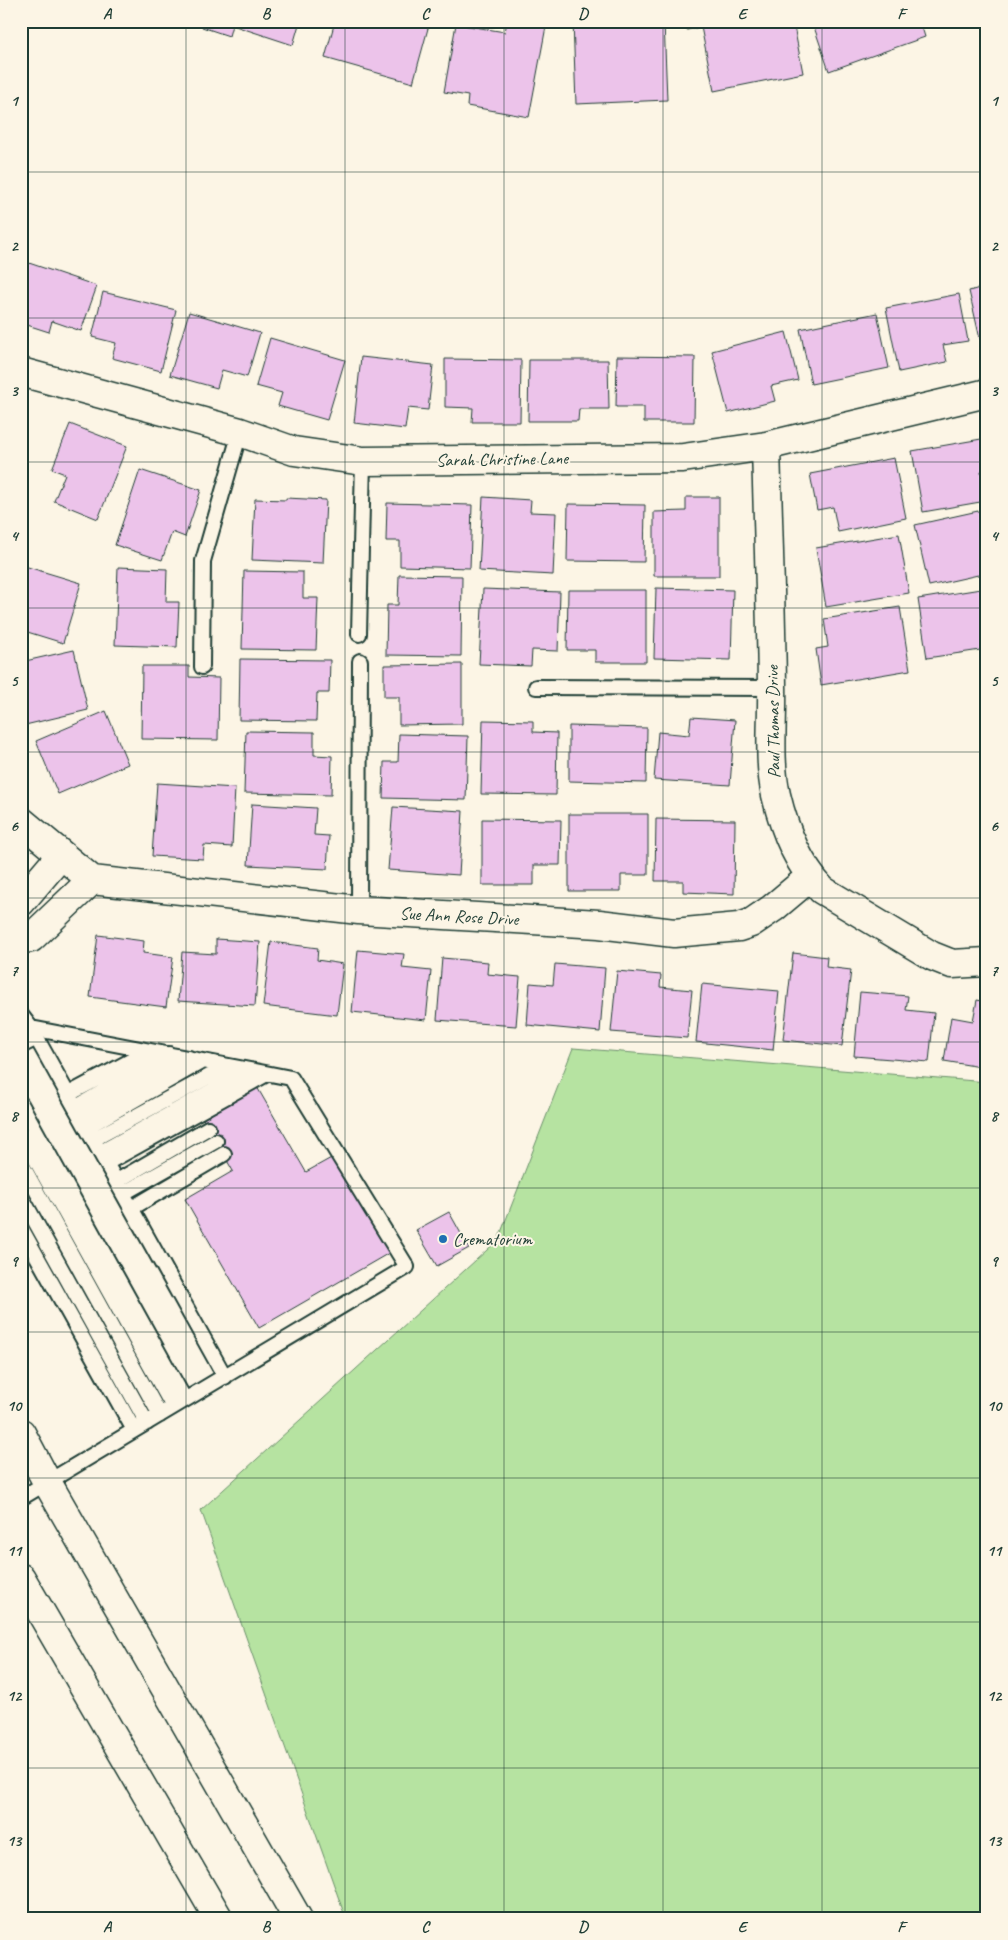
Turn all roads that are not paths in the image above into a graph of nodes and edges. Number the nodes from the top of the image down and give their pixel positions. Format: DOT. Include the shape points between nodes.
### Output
graph roads {
  1 [pos="23,378"];
  2 [pos="987,393"];
  3 [pos="240,432"];
  4 [pos="766,446"];
  5 [pos="363,461"];
  6 [pos="359,634"];
  7 [pos="360,661"];
  8 [pos="202,667"];
  9 [pos="536,687"];
  10 [pos="772,688"];
  11 [pos="21,821"];
  12 [pos="61,854"];
  13 [pos="810,877"];
  14 [pos="92,880"];
  15 [pos="21,902"];
  16 [pos="359,910"];
  17 [pos="21,939"];
  18 [pos="987,962"];
  19 [pos="21,1015"];
  20 [pos="34,1033"];
  21 [pos="21,1046"];
  22 [pos="150,1051"];
  23 [pos="169,1054"];
  24 [pos="189,1058"];
  25 [pos="203,1061"];
  26 [pos="228,1066"];
  27 [pos="250,1070"];
  28 [pos="267,1074"];
  29 [pos="21,1104"];
  30 [pos="82,1117"];
  31 [pos="208,1128"];
  32 [pos="21,1133"];
  33 [pos="216,1141"];
  34 [pos="224,1154"];
  35 [pos="104,1158"];
  36 [pos="21,1163"];
  37 [pos="117,1181"];
  38 [pos="124,1193"];
  39 [pos="21,1196"];
  40 [pos="132,1208"];
  41 [pos="21,1228"];
  42 [pos="225,1377"];
  43 [pos="179,1403"];
  44 [pos="160,1416"];
  45 [pos="146,1423"];
  46 [pos="134,1430"];
  47 [pos="21,1433"];
  48 [pos="47,1482"];
  49 [pos="21,1498"];
  50 [pos="21,1578"];
  51 [pos="219,1919"];
  52 [pos="298,1919"];
  1 -- 3 [label="street, Sarah Christine Lane"];
  2 -- 4 [label="street, Sarah Christine Lane"];
  3 -- 5 [label="street, Sarah Christine Lane" via="294,451"];
  3 -- 8 [label="lane" via="203,561"];
  4 -- 5 [label="street, Sarah Christine Lane" via="683,458"];
  4 -- 10 [label="street, Paul Thomas Drive"];
  5 -- 6 [label="lane"];
  7 -- 16 [label="lane"];
  9 -- 10 [label="lane"];
  10 -- 13 [label="street, Paul Thomas Drive" via="772,758 776,793 784,825"];
  11 -- 12 [label="street"];
  12 -- 14 [label="street"];
  12 -- 15 [label="street"];
  13 -- 16 [label="street, Sue Ann Rose Drive" via="751,923 674,933 599,924"];
  13 -- 18 [label="street, Paul Thomas Drive" via="822,890 932,956 952,964"];
  14 -- 16 [label="street, Sue Ann Rose Drive"];
  14 -- 17 [label="street" via="31,938"];
  19 -- 20 [label="lane"];
  20 -- 21 [label="lane"];
  20 -- 22 [label="lane"];
  20 -- 30 [label="lane"];
  22 -- 23 [label="lane"];
  22 -- 30 [label="lane"];
  23 -- 24 [label="lane"];
  23 -- 30 [label="lane"];
  24 -- 25 [label="lane"];
  24 -- 30 [label="lane"];
  25 -- 26 [label="lane"];
  25 -- 30 [label="lane"];
  26 -- 27 [label="lane"];
  26 -- 30 [label="lane"];
  27 -- 28 [label="lane"];
  27 -- 35 [label="lane"];
  28 -- 35 [label="lane"];
  28 -- 42 [label="lane" via="291,1078 407,1268"];
  29 -- 43 [label="lane"];
  30 -- 35 [label="lane"];
  31 -- 37 [label="lane"];
  32 -- 43 [label="lane"];
  33 -- 38 [label="lane"];
  34 -- 40 [label="lane"];
  35 -- 37 [label="lane"];
  36 -- 44 [label="lane"];
  37 -- 38 [label="lane"];
  38 -- 40 [label="lane"];
  39 -- 45 [label="lane"];
  40 -- 42 [label="lane"];
  41 -- 46 [label="lane"];
  42 -- 43 [label="lane"];
  43 -- 44 [label="lane"];
  44 -- 45 [label="lane"];
  45 -- 46 [label="lane"];
  46 -- 48 [label="lane"];
  47 -- 48 [label="street"];
  48 -- 49 [label="lane"];
  48 -- 52 [label="street"];
  50 -- 51 [label="street"];
}
